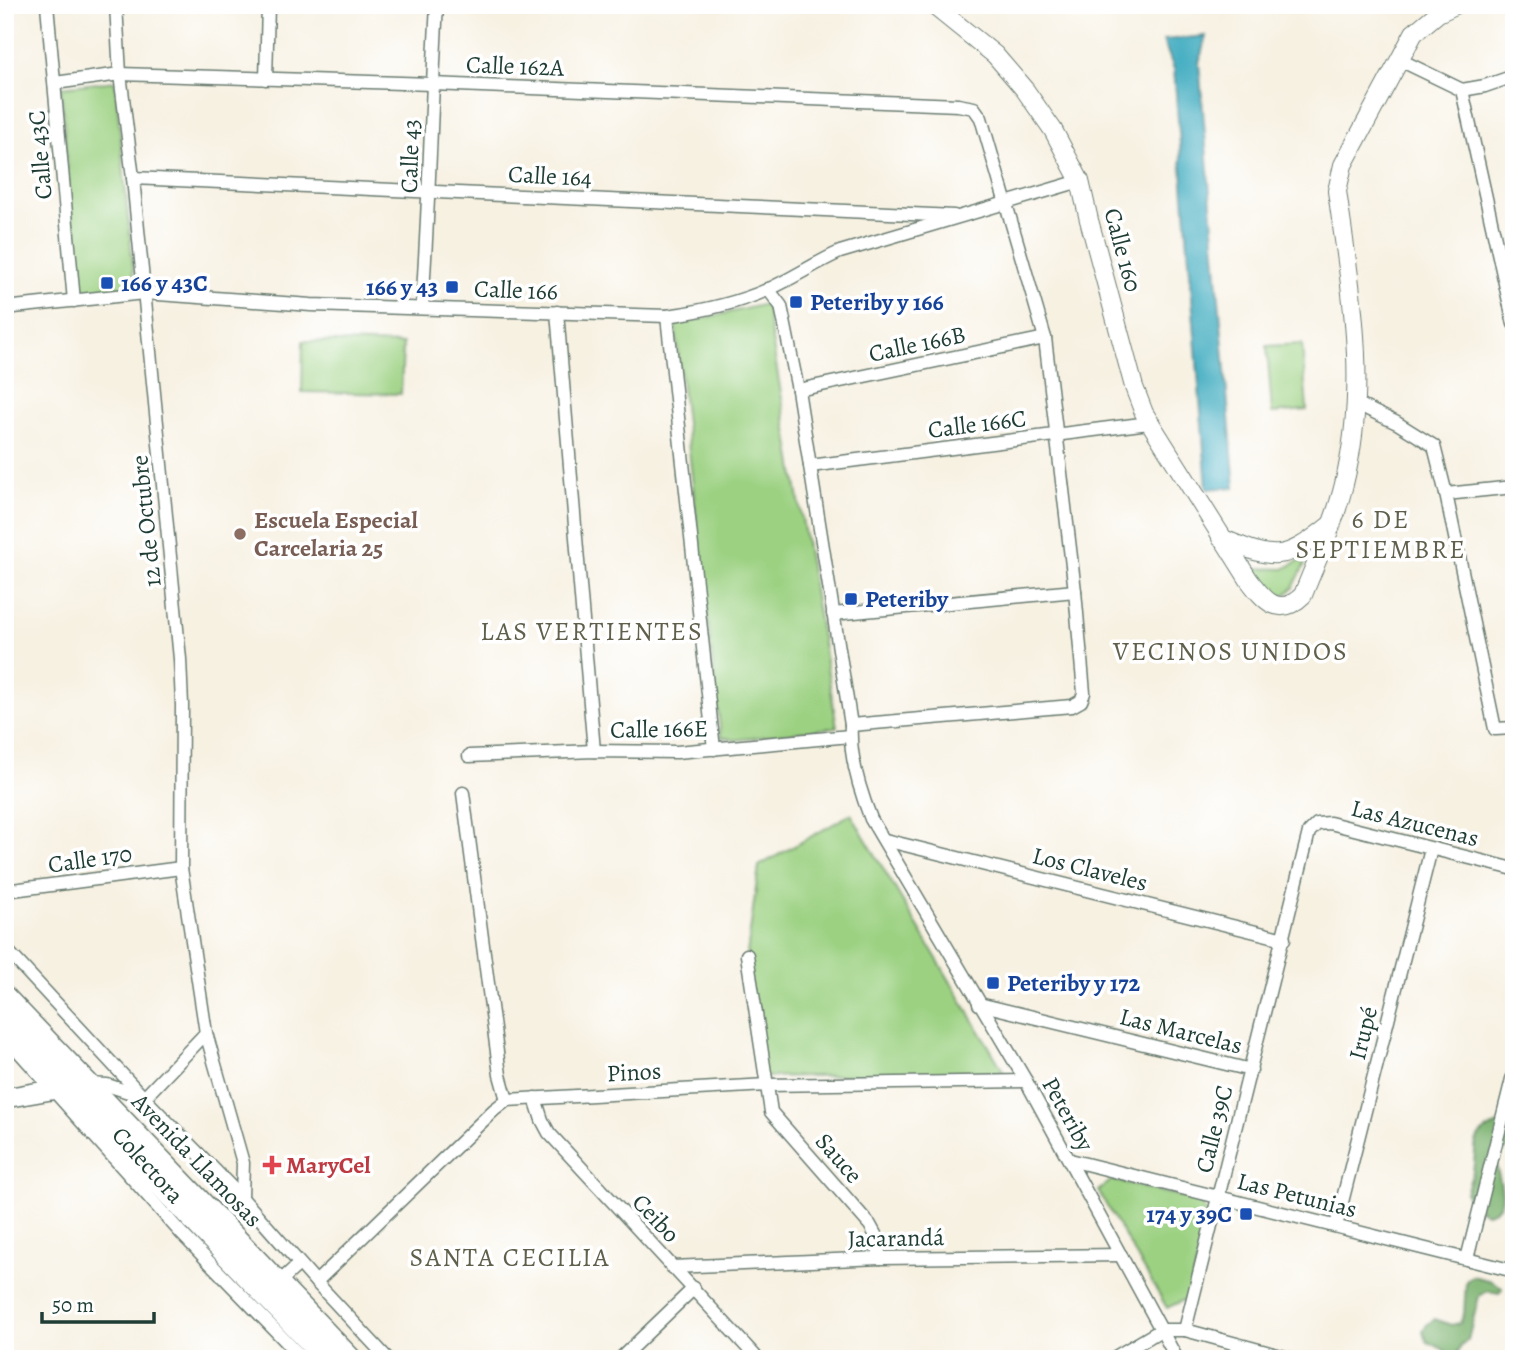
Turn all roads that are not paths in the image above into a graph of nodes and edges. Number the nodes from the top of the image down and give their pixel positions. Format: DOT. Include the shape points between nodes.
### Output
graph roads {
  1 [pos="47,5"];
  2 [pos="116,5"];
  3 [pos="268,5"];
  4 [pos="437,5"];
  5 [pos="933,5"];
  6 [pos="1455,5"];
  7 [pos="1400,60"];
  8 [pos="120,74"];
  9 [pos="1514,76"];
  10 [pos="266,79"];
  11 [pos="55,83"];
  12 [pos="432,84"];
  13 [pos="1462,90"];
  14 [pos="133,178"];
  15 [pos="1080,181"];
  16 [pos="430,192"];
  17 [pos="1007,204"];
  18 [pos="964,216"];
  19 [pos="768,289"];
  20 [pos="144,293"];
  21 [pos="74,301"];
  22 [pos="5,308"];
  23 [pos="422,308"];
  24 [pos="556,312"];
  25 [pos="667,316"];
  26 [pos="1514,324"];
  27 [pos="1045,338"];
  28 [pos="798,390"];
  29 [pos="1357,404"];
  30 [pos="1149,422"];
  31 [pos="1055,435"];
  32 [pos="810,466"];
  33 [pos="1514,487"];
  34 [pos="1446,494"];
  35 [pos="1329,525"];
  36 [pos="1222,538"];
  37 [pos="1075,591"];
  38 [pos="833,614"];
  39 [pos="1514,728"];
  40 [pos="851,731"];
  41 [pos="714,749"];
  42 [pos="594,751"];
  43 [pos="469,756"];
  44 [pos="463,793"];
  45 [pos="1309,832"];
  46 [pos="885,840"];
  47 [pos="1431,849"];
  48 [pos="181,868"];
  49 [pos="1514,869"];
  50 [pos="5,891"];
  51 [pos="1284,939"];
  52 [pos="5,948"];
  53 [pos="747,955"];
  54 [pos="5,997"];
  55 [pos="979,1004"];
  56 [pos="5,1020"];
  57 [pos="206,1033"];
  58 [pos="5,1035"];
  59 [pos="1251,1070"];
  60 [pos="1514,1071"];
  61 [pos="1026,1081"];
  62 [pos="767,1085"];
  63 [pos="69,1087"];
  64 [pos="5,1098"];
  65 [pos="144,1098"];
  66 [pos="535,1098"];
  67 [pos="507,1100"];
  68 [pos="1070,1160"];
  69 [pos="1219,1197"];
  70 [pos="242,1198"];
  71 [pos="1336,1226"];
  72 [pos="1122,1255"];
  73 [pos="880,1258"];
  74 [pos="1467,1259"];
  75 [pos="299,1264"];
  76 [pos="672,1267"];
  77 [pos="1514,1271"];
  78 [pos="316,1282"];
  79 [pos="694,1288"];
  80 [pos="265,1294"];
  81 [pos="1161,1330"];
  82 [pos="1185,1330"];
  83 [pos="303,1359"];
  84 [pos="326,1359"];
  85 [pos="351,1359"];
  86 [pos="388,1359"];
  87 [pos="620,1359"];
  88 [pos="758,1359"];
  89 [pos="1112,1359"];
  90 [pos="1177,1359"];
  91 [pos="1292,1359"];
  1 -- 11 [label="street, Calle 43C"];
  2 -- 8 [label="street, 12 de Octubre"];
  3 -- 10 [label="street"];
  4 -- 12 [label="street, Calle 43"];
  5 -- 15 [label="main road, Calle 160" via="995,55 1025,90"];
  6 -- 7 [label="main road, Calle 160" via="1414,33"];
  7 -- 13 [label="street"];
  7 -- 29 [label="main road, Calle 160" via="1343,165 1337,191 1353,305"];
  8 -- 10 [label="street, Calle 162A"];
  8 -- 11 [label="street, Calle 162A"];
  8 -- 14 [label="street, 12 de Octubre"];
  9 -- 13 [label="street"];
  10 -- 12 [label="street, Calle 162A"];
  11 -- 21 [label="street, Calle 43C"];
  12 -- 16 [label="street, Calle 43"];
  12 -- 17 [label="street, Calle 162A" via="974,108"];
  13 -- 26 [label="street"];
  14 -- 16 [label="street, Calle 164"];
  14 -- 20 [label="street, 12 de Octubre"];
  15 -- 17 [label="street, Calle 166"];
  15 -- 30 [label="main road, Calle 160" via="1135,387"];
  16 -- 18 [label="street, Calle 164"];
  16 -- 23 [label="street, Calle 43"];
  17 -- 18 [label="street, Calle 166"];
  17 -- 27 [label="street"];
  18 -- 19 [label="street, Calle 166" via="840,253"];
  19 -- 25 [label="street, Calle 166" via="711,310"];
  19 -- 28 [label="street, Peteriby" via="781,306"];
  20 -- 21 [label="street, Calle 166"];
  20 -- 23 [label="street, Calle 166"];
  20 -- 48 [label="street, 12 de Octubre" via="183,705"];
  21 -- 22 [label="street, Calle 166"];
  23 -- 24 [label="street, Calle 166"];
  24 -- 25 [label="street, Calle 166"];
  24 -- 42 [label="street"];
  25 -- 41 [label="street"];
  27 -- 28 [label="street, Calle 166B"];
  27 -- 31 [label="street"];
  28 -- 32 [label="street, Peteriby"];
  29 -- 34 [label="street" via="1434,446"];
  29 -- 35 [label="main road, Calle 160" via="1343,487"];
  30 -- 31 [label="street, Calle 166C"];
  30 -- 36 [label="main road, Calle 160"];
  31 -- 32 [label="street, Calle 166C"];
  31 -- 37 [label="street"];
  32 -- 38 [label="street, Peteriby"];
  33 -- 34 [label="street"];
  34 -- 39 [label="street" via="1495,729"];
  35 -- 36 [label="main road, Calle 160" via="1304,547 1281,555 1257,553"];
  35 -- 36 [label="main road, Calle 160" via="1303,595 1284,606 1264,599"];
  37 -- 38 [label="street"];
  37 -- 40 [label="street, Calle 166E" via="1084,692 1080,701 1072,706"];
  38 -- 40 [label="street, Peteriby"];
  40 -- 41 [label="street, Calle 166E"];
  40 -- 46 [label="street, Peteriby" via="863,797"];
  41 -- 42 [label="street, Calle 166E"];
  42 -- 43 [label="street, Calle 166E"];
  44 -- 67 [label="street"];
  45 -- 47 [label="street, Las Azucenas" via="1317,824 1330,823"];
  45 -- 51 [label="street, Calle 39C"];
  46 -- 51 [label="street, Los Claveles"];
  46 -- 55 [label="street, Peteriby"];
  47 -- 49 [label="street, Las Azucenas"];
  47 -- 71 [label="street, Irupé"];
  48 -- 50 [label="street, Calle 170"];
  48 -- 57 [label="street, 12 de Octubre"];
  51 -- 59 [label="street, Calle 39C"];
  52 -- 65 [label="street, Colectora"];
  53 -- 62 [label="street, Sauce"];
  54 -- 63 [label="highway, Avenida Llamosas"];
  55 -- 59 [label="street, Las Marcelas"];
  55 -- 61 [label="street, Peteriby"];
  56 -- 63 [label="highway, Avenida Llamosas"];
  57 -- 65 [label="street"];
  57 -- 70 [label="street, 12 de Octubre" via="243,1163"];
  58 -- 63 [label="street"];
  59 -- 69 [label="street, Calle 39C"];
  60 -- 74 [label="street"];
  61 -- 62 [label="street, Pinos"];
  61 -- 68 [label="street, Peteriby"];
  62 -- 66 [label="street, Pinos"];
  62 -- 73 [label="street, Sauce" via="771,1112 870,1225"];
  63 -- 64 [label="main road"];
  63 -- 65 [label="street, Colectora" via="107,1085"];
  63 -- 80 [label="highway, Avenida Llamosas"];
  65 -- 70 [label="street, Colectora"];
  66 -- 67 [label="street, Pinos"];
  66 -- 76 [label="street, Ceibo" via="549,1133"];
  67 -- 78 [label="street"];
  68 -- 69 [label="street, Las Petunias"];
  68 -- 72 [label="street, Peteriby"];
  69 -- 71 [label="street, Las Petunias"];
  69 -- 82 [label="street, Calle 39C"];
  70 -- 75 [label="street, Colectora"];
  71 -- 74 [label="street, Las Petunias"];
  72 -- 73 [label="street, Jacarandá"];
  72 -- 81 [label="street, Peteriby"];
  73 -- 76 [label="street, Jacarandá"];
  74 -- 77 [label="street, Las Petunias"];
  75 -- 78 [label="street, Colectora"];
  75 -- 80 [label="street"];
  76 -- 79 [label="street, Ceibo"];
  78 -- 86 [label="street, Colectora"];
  79 -- 87 [label="street"];
  79 -- 88 [label="street, Ceibo"];
  80 -- 83 [label="street" via="268,1322"];
  80 -- 84 [label="highway, Avenida Llamosas"];
  80 -- 85 [label="highway, Avenida Llamosas"];
  81 -- 82 [label="street"];
  81 -- 89 [label="street"];
  81 -- 90 [label="street, Peteriby"];
  82 -- 91 [label="street"];
}
